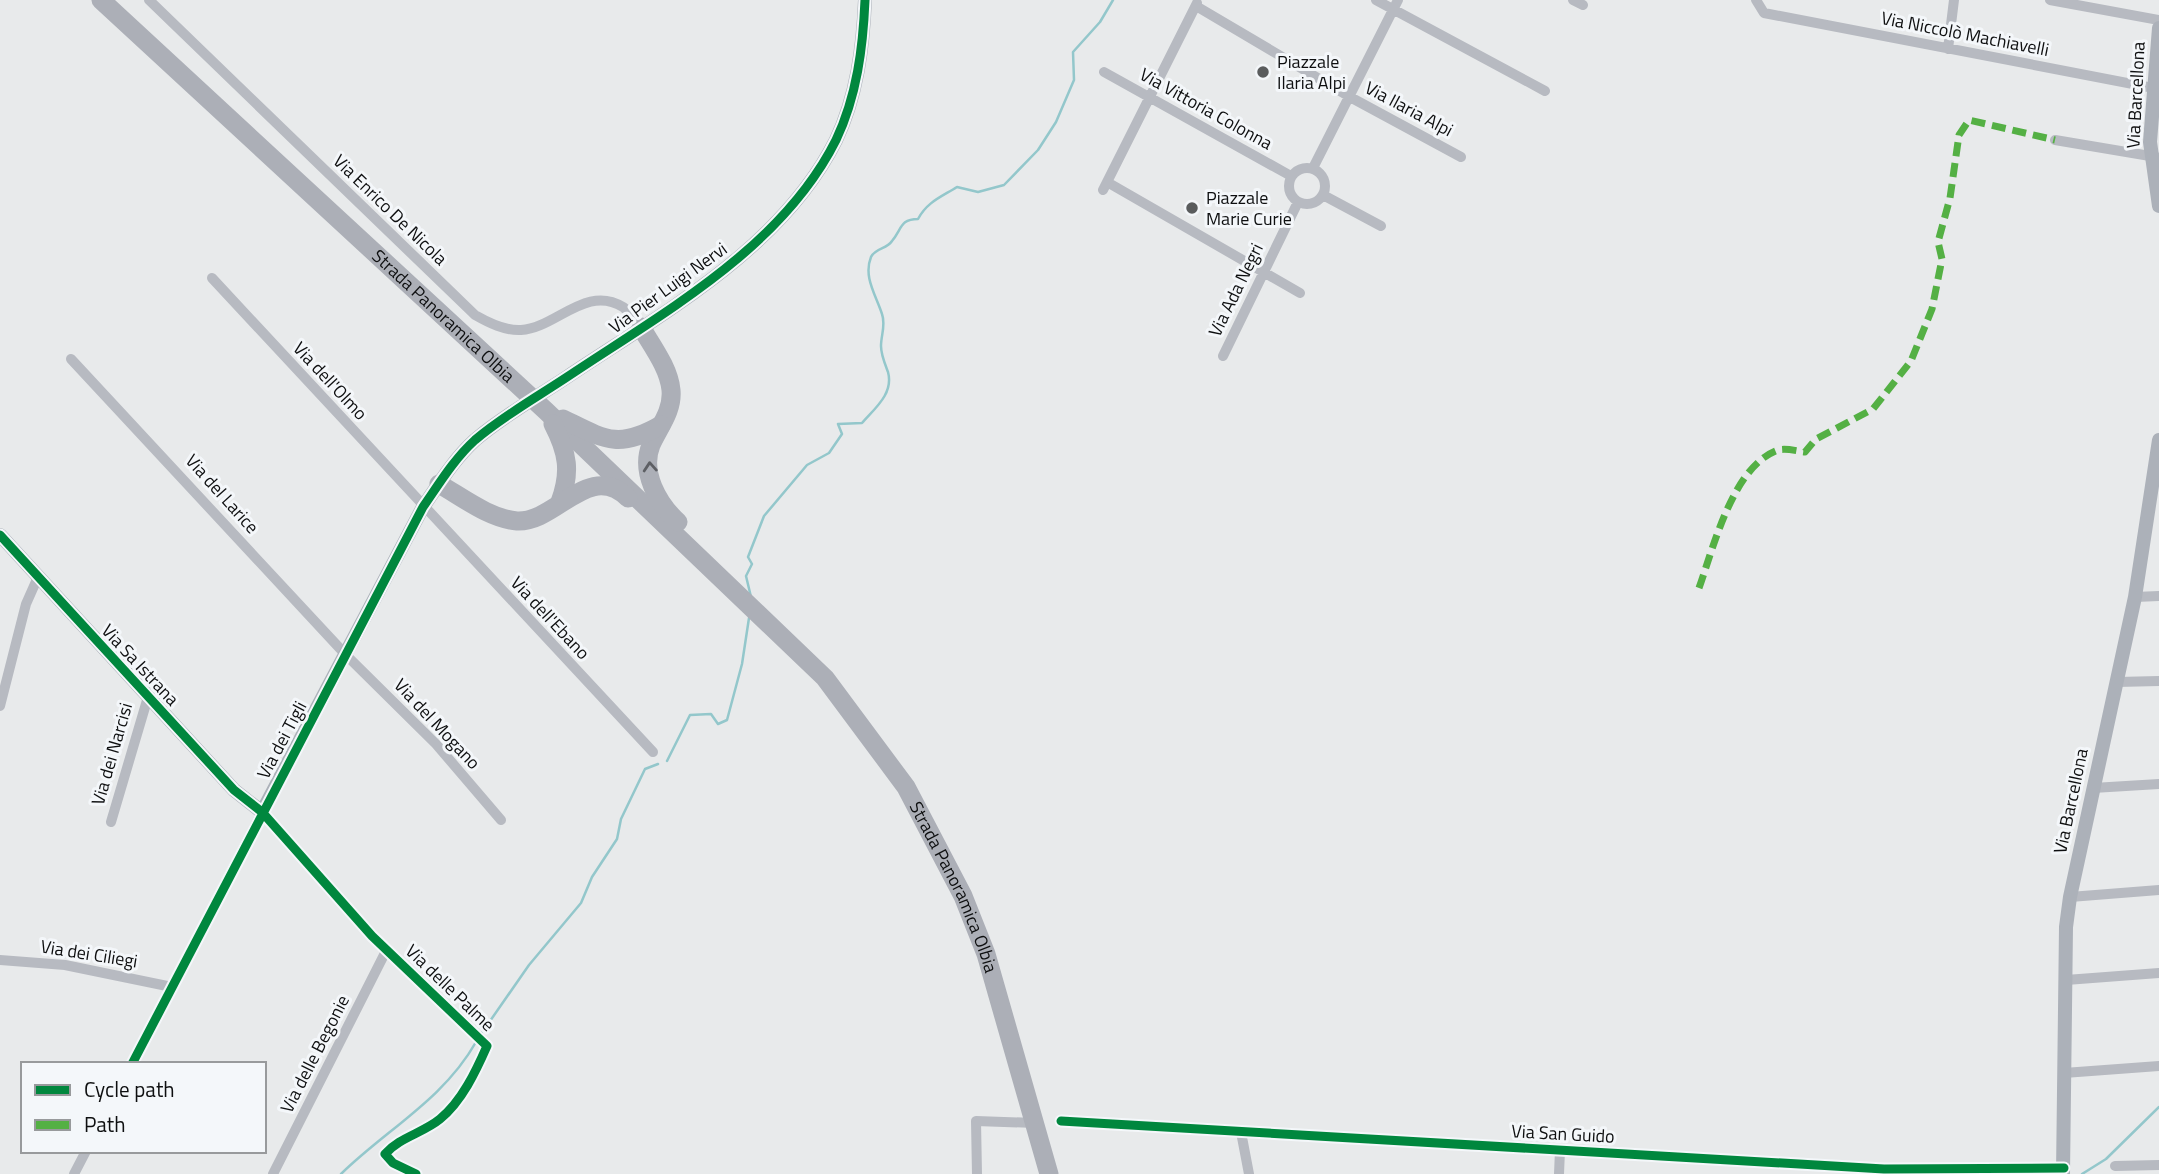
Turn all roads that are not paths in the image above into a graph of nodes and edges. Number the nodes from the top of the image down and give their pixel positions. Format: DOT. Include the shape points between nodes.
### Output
graph roads {
  1 [pos="101,0"];
  2 [pos="149,0"];
  3 [pos="865,0"];
  4 [pos="1376,0"];
  5 [pos="1756,0"];
  6 [pos="1955,0"];
  7 [pos="2050,0"];
  8 [pos="1197,3"];
  9 [pos="1396,5"];
  10 [pos="2159,20"];
  11 [pos="2159,28"];
  12 [pos="1948,49"];
  13 [pos="1104,72"];
  14 [pos="2157,88"];
  15 [pos="1545,91"];
  16 [pos="1150,97"];
  17 [pos="1350,97"];
  18 [pos="2055,140"];
  19 [pos="2155,156"];
  20 [pos="1461,157"];
  21 [pos="1313,168"];
  22 [pos="1292,176"];
  23 [pos="1323,195"];
  24 [pos="1298,202"];
  25 [pos="2159,206"];
  26 [pos="1381,226"];
  27 [pos="1263,274"];
  28 [pos="212,278"];
  29 [pos="1300,293"];
  30 [pos="641,327"];
  31 [pos="1223,356"];
  32 [pos="71,359"];
  33 [pos="546,411"];
  34 [pos="662,425"];
  35 [pos="2159,440"];
  36 [pos="2157,460"];
  37 [pos="439,484"];
  38 [pos="561,502"];
  39 [pos="423,507"];
  40 [pos="0,535"];
  41 [pos="691,548"];
  42 [pos="709,565"];
  43 [pos="38,577"];
  44 [pos="2159,596"];
  45 [pos="2135,597"];
  46 [pos="346,655"];
  47 [pos="2159,681"];
  48 [pos="2117,682"];
  49 [pos="148,696"];
  50 [pos="0,706"];
  51 [pos="653,752"];
  52 [pos="2159,784"];
  53 [pos="2093,788"];
  54 [pos="262,812"];
  55 [pos="501,820"];
  56 [pos="111,822"];
  57 [pos="2159,890"];
  58 [pos="2070,897"];
  59 [pos="387,949"];
  60 [pos="0,961"];
  61 [pos="2159,973"];
  62 [pos="2066,980"];
  63 [pos="172,987"];
  64 [pos="133,1062"];
  65 [pos="2159,1066"];
  66 [pos="2064,1073"];
  67 [pos="1060,1121"];
  68 [pos="1035,1123"];
  69 [pos="1241,1132"];
  70 [pos="1560,1150"];
  71 [pos="85,1153"];
  72 [pos="2115,1166"];
  73 [pos="2159,1166"];
  74 [pos="2064,1171"];
  75 [pos="1881,1172"];
  76 [pos="74,1174"];
  77 [pos="273,1174"];
  78 [pos="416,1174"];
  79 [pos="977,1174"];
  80 [pos="1049,1174"];
  81 [pos="1249,1174"];
  82 [pos="1559,1174"];
  1 -- 33 [label="highway, Strada Panoramica Olbia"];
  2 -- 30 [label="street, Via Enrico De Nicola" via="475,315 520,330 596,301 622,307"];
  3 -- 30 [label="street, Via Pier Luigi Nervi" via="864,40 854,89 836,139 814,174 782,214 731,264"];
  4 -- 9 [label="street"];
  5 -- 12 [label="street, Via Niccolò Machiavelli" via="1764,13"];
  6 -- 12 [label="street"];
  7 -- 10 [label="street"];
  8 -- 16 [label="street"];
  8 -- 17 [label="street, Via Ilaria Alpi"];
  9 -- 15 [label="street"];
  9 -- 17 [label="street"];
  11 -- 14 [label="street, Via Barcellona"];
  12 -- 14 [label="street, Via Niccolò Machiavelli"];
  13 -- 16 [label="street, Via Vittoria Colonna"];
  14 -- 19 [label="street, Via Barcellona"];
  16 -- 22 [label="street, Via Vittoria Colonna"];
  16 -- 27 [label="street" via="1105,186"];
  17 -- 20 [label="street, Via Ilaria Alpi"];
  17 -- 21 [label="street"];
  18 -- 19 [label="street"];
  19 -- 25 [label="street, Via Barcellona"];
  21 -- 22 [label="street" via="1303,167"];
  21 -- 23 [label="street" via="1325,180"];
  22 -- 24 [label="street" via="1289,191"];
  23 -- 24 [label="street" via="1314,203"];
  23 -- 26 [label="street"];
  24 -- 27 [label="street, Via Ada Negri"];
  27 -- 29 [label="street"];
  27 -- 31 [label="street, Via Ada Negri"];
  28 -- 39 [label="street, Via dell'Olmo"];
  30 -- 34 [label="highway" via="668,378 670,407"];
  30 -- 37 [label="street, Via Pier Luigi Nervi" via="476,439"];
  32 -- 46 [label="street, Via del Larice"];
  33 -- 34 [label="highway" via="605,439 640,438"];
  33 -- 38 [label="highway" via="569,463"];
  33 -- 41 [label="highway, Strada Panoramica Olbia"];
  42 -- 34 [label="highway, one-way" via="705,546 655,494 647,468 650,448"];
  35 -- 36 [label="street, Via Barcellona"];
  36 -- 45 [label="street, Via Barcellona"];
  37 -- 38 [label="highway" via="497,516 516,521 546,514"];
  37 -- 39 [label="street, Via Pier Luigi Nervi"];
  38 -- 41 [label="highway" via="585,487 603,486 623,493 671,540"];
  39 -- 46 [label="street, Via dei Tigli"];
  39 -- 51 [label="street, Via dell'Ebano"];
  40 -- 43 [label="street, Via Sa Istrana"];
  41 -- 42 [label="highway, Strada Panoramica Olbia"];
  42 -- 68 [label="highway, Strada Panoramica Olbia" via="825,678 906,787 963,896 986,954"];
  43 -- 49 [label="street, Via Sa Istrana"];
  43 -- 50 [label="street" via="26,604"];
  44 -- 45 [label="street"];
  45 -- 48 [label="street, Via Barcellona"];
  46 -- 54 [label="street, Via dei Tigli"];
  46 -- 55 [label="street, Via del Mogano" via="436,744"];
  47 -- 48 [label="street"];
  48 -- 53 [label="street, Via Barcellona"];
  49 -- 54 [label="street, Via Sa Istrana" via="234,790"];
  49 -- 56 [label="street, Via dei Narcisi"];
  52 -- 53 [label="street"];
  53 -- 58 [label="street, Via Barcellona"];
  54 -- 59 [label="street, Via delle Palme"];
  54 -- 63 [label="street, Via dei Tigli"];
  57 -- 58 [label="street"];
  58 -- 62 [label="street, Via Barcellona"];
  59 -- 77 [label="street, Via delle Begonie"];
  59 -- 78 [label="street, Via delle Palme" via="487,1046 458,1099 441,1119 395,1143 385,1154"];
  60 -- 63 [label="street, Via dei Ciliegi" via="65,965"];
  61 -- 62 [label="street"];
  62 -- 66 [label="street, Via Barcellona"];
  63 -- 64 [label="street, Via dei Tigli"];
  65 -- 66 [label="street"];
  66 -- 74 [label="street, Via Barcellona"];
  67 -- 69 [label="street, Via San Guido"];
  68 -- 79 [label="street" via="976,1121"];
  68 -- 80 [label="highway, Strada Panoramica Olbia"];
  69 -- 70 [label="street, Via San Guido"];
  69 -- 81 [label="street"];
  70 -- 75 [label="street, Via San Guido"];
  70 -- 82 [label="street"];
  71 -- 76 [label="street"];
  72 -- 73 [label="street"];
  74 -- 75 [label="street, Via San Guido"];
}
